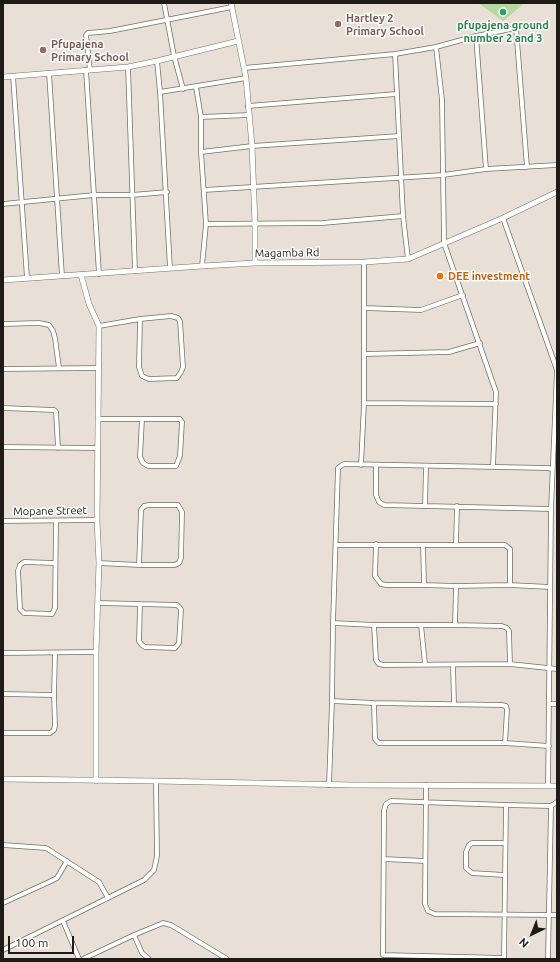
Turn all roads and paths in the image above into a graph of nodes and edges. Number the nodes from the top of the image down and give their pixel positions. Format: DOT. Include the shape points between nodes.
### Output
graph roads {
  1 [pos="164,3"];
  2 [pos="231,5"];
  3 [pos="168,20"];
  4 [pos="476,36"];
  5 [pos="238,41"];
  6 [pos="436,48"];
  7 [pos="395,54"];
  8 [pos="174,56"];
  9 [pos="157,61"];
  10 [pos="128,67"];
  11 [pos="244,68"];
  12 [pos="88,70"];
  13 [pos="49,73"];
  14 [pos="13,76"];
  15 [pos="3,77"];
  16 [pos="246,78"];
  17 [pos="196,87"];
  18 [pos="183,89"];
  19 [pos="160,92"];
  20 [pos="396,94"];
  21 [pos="248,106"];
  22 [pos="249,115"];
  23 [pos="201,117"];
  24 [pos="399,136"];
  25 [pos="252,146"];
  26 [pos="201,152"];
  27 [pos="557,165"];
  28 [pos="527,167"];
  29 [pos="486,170"];
  30 [pos="443,175"];
  31 [pos="401,177"];
  32 [pos="253,186"];
  33 [pos="204,190"];
  34 [pos="167,192"];
  35 [pos="557,192"];
  36 [pos="94,195"];
  37 [pos="132,195"];
  38 [pos="57,199"];
  39 [pos="22,202"];
  40 [pos="3,204"];
  41 [pos="403,216"];
  42 [pos="503,218"];
  43 [pos="206,224"];
  44 [pos="255,224"];
  45 [pos="444,244"];
  46 [pos="408,259"];
  47 [pos="364,262"];
  48 [pos="255,263"];
  49 [pos="202,266"];
  50 [pos="170,268"];
  51 [pos="135,271"];
  52 [pos="99,274"];
  53 [pos="81,275"];
  54 [pos="62,276"];
  55 [pos="27,278"];
  56 [pos="3,280"];
  57 [pos="462,295"];
  58 [pos="364,308"];
  59 [pos="140,320"];
  60 [pos="3,324"];
  61 [pos="99,326"];
  62 [pos="480,343"];
  63 [pos="364,354"];
  64 [pos="59,368"];
  65 [pos="98,368"];
  66 [pos="3,369"];
  67 [pos="364,403"];
  68 [pos="496,404"];
  69 [pos="3,408"];
  70 [pos="98,419"];
  71 [pos="142,419"];
  72 [pos="3,447"];
  73 [pos="58,448"];
  74 [pos="97,448"];
  75 [pos="361,465"];
  76 [pos="376,466"];
  77 [pos="426,466"];
  78 [pos="493,467"];
  79 [pos="552,470"];
  80 [pos="425,506"];
  81 [pos="456,506"];
  82 [pos="551,509"];
  83 [pos="97,520"];
  84 [pos="3,521"];
  85 [pos="56,521"];
  86 [pos="376,544"];
  87 [pos="336,545"];
  88 [pos="423,545"];
  89 [pos="456,545"];
  90 [pos="55,563"];
  91 [pos="99,563"];
  92 [pos="139,565"];
  93 [pos="424,585"];
  94 [pos="510,585"];
  95 [pos="456,586"];
  96 [pos="550,587"];
  97 [pos="98,603"];
  98 [pos="140,604"];
  99 [pos="333,623"];
  100 [pos="374,625"];
  101 [pos="421,625"];
  102 [pos="455,625"];
  103 [pos="96,652"];
  104 [pos="3,653"];
  105 [pos="55,653"];
  106 [pos="425,664"];
  107 [pos="510,664"];
  108 [pos="453,665"];
  109 [pos="549,667"];
  110 [pos="557,669"];
  111 [pos="3,694"];
  112 [pos="54,695"];
  113 [pos="332,701"];
  114 [pos="374,703"];
  115 [pos="454,704"];
  116 [pos="550,704"];
  117 [pos="557,704"];
  118 [pos="3,733"];
  119 [pos="505,743"];
  120 [pos="549,746"];
  121 [pos="3,780"];
  122 [pos="96,781"];
  123 [pos="156,781"];
  124 [pos="329,785"];
  125 [pos="426,786"];
  126 [pos="548,786"];
  127 [pos="557,786"];
  128 [pos="426,802"];
  129 [pos="557,802"];
  130 [pos="506,804"];
  131 [pos="551,806"];
  132 [pos="505,843"];
  133 [pos="3,845"];
  134 [pos="384,860"];
  135 [pos="67,861"];
  136 [pos="425,861"];
  137 [pos="504,875"];
  138 [pos="108,898"];
  139 [pos="3,903"];
  140 [pos="549,915"];
  141 [pos="557,915"];
  142 [pos="505,916"];
  143 [pos="63,921"];
  144 [pos="134,935"];
  145 [pos="3,950"];
  146 [pos="504,958"];
  147 [pos="79,959"];
  148 [pos="83,959"];
  149 [pos="149,959"];
  150 [pos="227,959"];
  151 [pos="548,959"];
  1 -- 3 [label="street"];
  2 -- 3 [label="street"];
  2 -- 5 [label="street"];
  3 -- 8 [label="street"];
  3 -- 12 [label="street" via="110,32 88,33"];
  4 -- 6 [label="street"];
  4 -- 28 [label="street" via="516,28"];
  4 -- 29 [label="street"];
  5 -- 8 [label="street"];
  5 -- 11 [label="street"];
  6 -- 7 [label="street"];
  6 -- 30 [label="street" via="442,100"];
  7 -- 11 [label="street"];
  7 -- 20 [label="street"];
  8 -- 9 [label="street"];
  8 -- 18 [label="street"];
  9 -- 10 [label="street"];
  9 -- 19 [label="street"];
  10 -- 12 [label="street"];
  10 -- 37 [label="street"];
  11 -- 16 [label="street"];
  12 -- 13 [label="street"];
  12 -- 36 [label="street"];
  13 -- 14 [label="street"];
  13 -- 38 [label="street"];
  14 -- 15 [label="street"];
  14 -- 39 [label="street"];
  16 -- 17 [label="street"];
  16 -- 21 [label="street"];
  17 -- 18 [label="street"];
  17 -- 23 [label="street"];
  18 -- 19 [label="street"];
  19 -- 34 [label="street"];
  20 -- 21 [label="street"];
  20 -- 24 [label="street"];
  21 -- 22 [label="street"];
  22 -- 23 [label="street"];
  22 -- 25 [label="street"];
  23 -- 26 [label="street"];
  24 -- 25 [label="street"];
  24 -- 31 [label="street"];
  25 -- 26 [label="street"];
  25 -- 32 [label="street"];
  26 -- 33 [label="street"];
  27 -- 28 [label="street"];
  28 -- 29 [label="street"];
  29 -- 30 [label="street"];
  30 -- 31 [label="street"];
  30 -- 45 [label="street"];
  31 -- 32 [label="street"];
  31 -- 41 [label="street"];
  32 -- 33 [label="street"];
  32 -- 44 [label="street"];
  33 -- 43 [label="street"];
  34 -- 37 [label="street"];
  34 -- 50 [label="street"];
  35 -- 42 [label="street, Magamba Rd"];
  36 -- 37 [label="street"];
  36 -- 38 [label="street"];
  36 -- 52 [label="street"];
  37 -- 51 [label="street"];
  38 -- 39 [label="street"];
  38 -- 54 [label="street"];
  39 -- 40 [label="street"];
  39 -- 55 [label="street"];
  41 -- 44 [label="street" via="322,223"];
  41 -- 46 [label="street"];
  42 -- 45 [label="street, Magamba Rd"];
  42 -- 79 [label="street" via="557,370"];
  43 -- 44 [label="street"];
  43 -- 49 [label="street"];
  44 -- 48 [label="street"];
  45 -- 46 [label="street, Magamba Rd"];
  45 -- 57 [label="street"];
  46 -- 47 [label="street, Magamba Rd"];
  47 -- 48 [label="street, Magamba Rd"];
  47 -- 58 [label="street"];
  48 -- 49 [label="street, Magamba Rd"];
  49 -- 50 [label="street, Magamba Rd"];
  50 -- 51 [label="street, Magamba Rd"];
  51 -- 52 [label="street, Magamba Rd"];
  52 -- 53 [label="street, Magamba Rd"];
  53 -- 54 [label="street, Magamba Rd"];
  53 -- 61 [label="street" via="89,304"];
  54 -- 55 [label="street, Magamba Rd"];
  55 -- 56 [label="street, Magamba Rd"];
  57 -- 58 [label="street" via="421,310"];
  57 -- 62 [label="street"];
  58 -- 63 [label="street"];
  59 -- 59 [label="street" via="171,316 180,320 183,367 177,378 149,379 142,376 139,368"];
  59 -- 61 [label="street"];
  60 -- 64 [label="street" via="49,325 55,338"];
  61 -- 65 [label="street"];
  62 -- 63 [label="street" via="449,352"];
  62 -- 68 [label="street" via="496,392"];
  63 -- 67 [label="street"];
  64 -- 65 [label="street"];
  64 -- 66 [label="street"];
  65 -- 70 [label="street"];
  67 -- 68 [label="street"];
  67 -- 75 [label="street"];
  68 -- 78 [label="street"];
  69 -- 73 [label="street" via="54,410"];
  70 -- 71 [label="street"];
  70 -- 74 [label="street"];
  71 -- 71 [label="street" via="180,419 180,456 176,466 148,466 143,463 140,457"];
  72 -- 73 [label="street"];
  73 -- 74 [label="street"];
  74 -- 83 [label="street"];
  75 -- 76 [label="street"];
  75 -- 87 [label="street" via="344,464 338,468"];
  76 -- 77 [label="street"];
  76 -- 80 [label="street" via="376,495 380,502 384,505"];
  77 -- 78 [label="street"];
  77 -- 80 [label="street"];
  78 -- 79 [label="street"];
  79 -- 82 [label="street"];
  80 -- 81 [label="street"];
  81 -- 82 [label="street"];
  81 -- 89 [label="street"];
  82 -- 96 [label="street"];
  83 -- 85 [label="street, Mopane Street"];
  83 -- 91 [label="street"];
  84 -- 85 [label="street, Mopane Street"];
  85 -- 90 [label="street"];
  86 -- 87 [label="street"];
  86 -- 88 [label="street"];
  86 -- 93 [label="street" via="375,576 381,584"];
  87 -- 99 [label="street"];
  88 -- 89 [label="street"];
  88 -- 93 [label="street"];
  89 -- 94 [label="street" via="505,545 510,549"];
  90 -- 90 [label="street" via="56,600 52,614 24,613 20,609 20,565 24,562"];
  91 -- 92 [label="street"];
  91 -- 97 [label="street"];
  92 -- 92 [label="street" via="179,563 182,512 178,505 149,504 141,510"];
  93 -- 95 [label="street"];
  94 -- 95 [label="street"];
  94 -- 96 [label="street"];
  95 -- 102 [label="street"];
  96 -- 109 [label="street"];
  97 -- 98 [label="street"];
  97 -- 103 [label="street"];
  98 -- 98 [label="street" via="177,605 180,608 179,643 175,648 142,645 139,641"];
  99 -- 100 [label="street"];
  99 -- 113 [label="street"];
  100 -- 101 [label="street"];
  100 -- 106 [label="street" via="376,660 379,664"];
  101 -- 102 [label="street"];
  101 -- 106 [label="street"];
  102 -- 107 [label="street" via="507,628"];
  103 -- 105 [label="street"];
  103 -- 122 [label="street"];
  104 -- 105 [label="street"];
  105 -- 112 [label="street"];
  106 -- 108 [label="street"];
  107 -- 108 [label="street"];
  107 -- 109 [label="street"];
  108 -- 115 [label="street"];
  109 -- 110 [label="street"];
  109 -- 116 [label="street"];
  111 -- 112 [label="street"];
  112 -- 118 [label="street" via="55,726 50,733"];
  113 -- 114 [label="street"];
  113 -- 124 [label="street"];
  114 -- 115 [label="street"];
  114 -- 119 [label="street" via="374,739 379,743"];
  115 -- 119 [label="street" via="506,706"];
  116 -- 117 [label="street"];
  116 -- 120 [label="street"];
  119 -- 120 [label="street"];
  120 -- 126 [label="street"];
  121 -- 122 [label="street"];
  122 -- 123 [label="street"];
  123 -- 124 [label="street"];
  123 -- 138 [label="street" via="157,856 154,870 144,880"];
  124 -- 125 [label="street"];
  125 -- 126 [label="street"];
  125 -- 128 [label="street"];
  126 -- 127 [label="street"];
  128 -- 130 [label="street"];
  128 -- 134 [label="street" via="391,801 386,804"];
  128 -- 136 [label="street"];
  129 -- 131 [label="street"];
  130 -- 131 [label="street"];
  130 -- 132 [label="street"];
  131 -- 140 [label="street"];
  132 -- 137 [label="street"];
  132 -- 137 [label="street" via="472,843 466,852 466,868 472,874"];
  133 -- 135 [label="street" via="46,848"];
  134 -- 136 [label="street"];
  134 -- 146 [label="street" via="383,955"];
  135 -- 138 [label="street" via="99,882"];
  135 -- 139 [label="street" via="57,878"];
  136 -- 142 [label="street" via="425,904 428,911 435,914"];
  137 -- 142 [label="street"];
  138 -- 143 [label="street"];
  140 -- 141 [label="street"];
  140 -- 142 [label="street"];
  140 -- 151 [label="street"];
  142 -- 146 [label="street"];
  143 -- 145 [label="street"];
  143 -- 147 [label="street"];
  144 -- 148 [label="street"];
  144 -- 149 [label="street" via="142,953"];
  144 -- 150 [label="street" via="163,924 171,925"];
}
